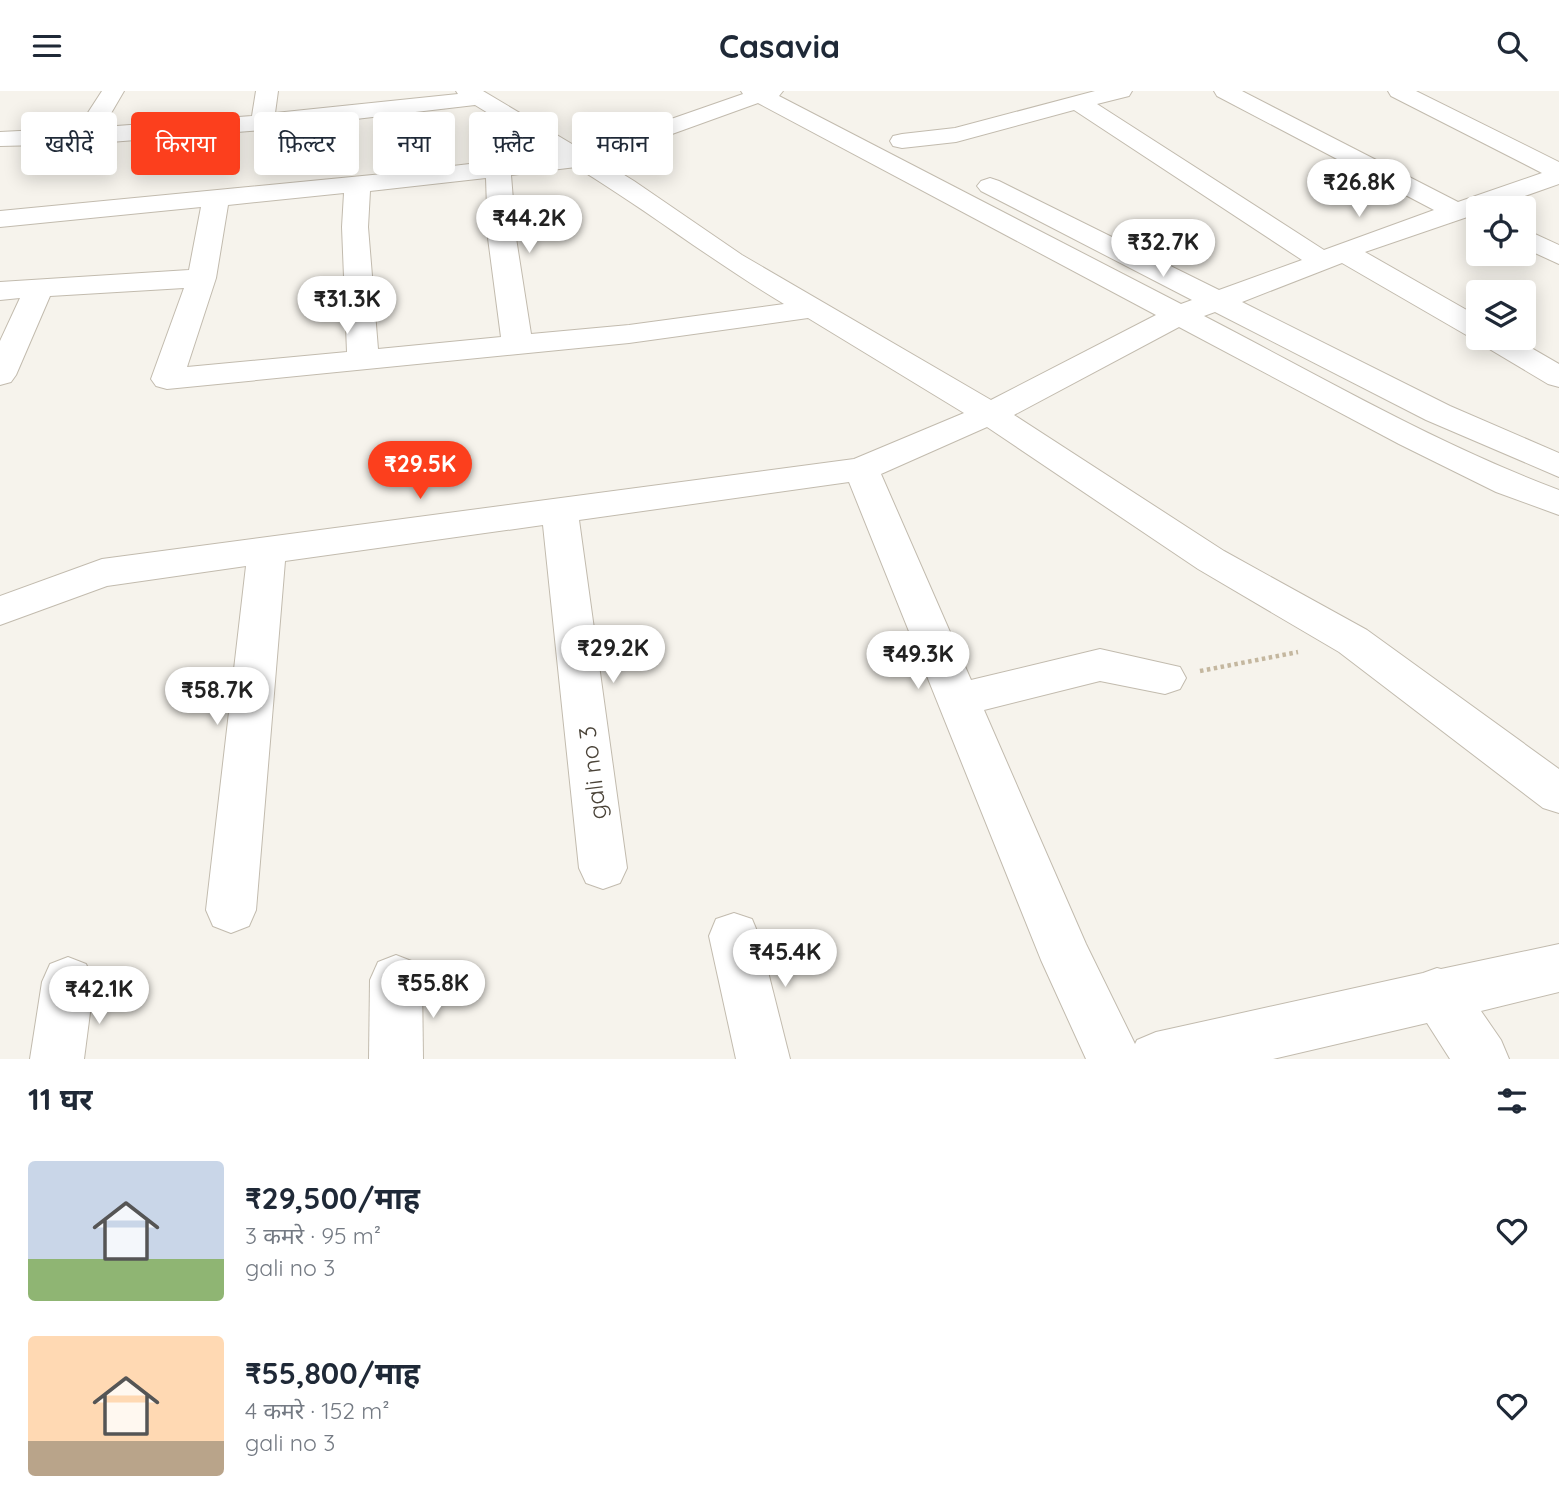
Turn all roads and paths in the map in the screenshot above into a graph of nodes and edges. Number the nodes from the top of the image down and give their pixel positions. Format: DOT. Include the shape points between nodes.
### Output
graph roads {
  1 [pos="113,91"];
  2 [pos="267,91"];
  3 [pos="804,91"];
  4 [pos="1121,91"];
  5 [pos="1225,91"];
  6 [pos="1399,91"];
  7 [pos="761,92"];
  8 [pos="472,94"];
  9 [pos="1077,102"];
  10 [pos="100,112"];
  11 [pos="264,112"];
  12 [pos="342,112"];
  13 [pos="254,124"];
  14 [pos="673,125"];
  15 [pos="117,134"];
  16 [pos="0,139"];
  17 [pos="21,139"];
  18 [pos="902,141"];
  19 [pos="572,154"];
  20 [pos="469,172"];
  21 [pos="1559,174"];
  22 [pos="498,175"];
  23 [pos="608,175"];
  24 [pos="357,185"];
  25 [pos="1503,196"];
  26 [pos="216,199"];
  27 [pos="1466,209"];
  28 [pos="1466,211"];
  29 [pos="0,219"];
  30 [pos="1536,243"];
  31 [pos="1559,255"];
  32 [pos="1333,257"];
  33 [pos="202,278"];
  34 [pos="40,287"];
  35 [pos="0,291"];
  36 [pos="1217,302"];
  37 [pos="812,309"];
  38 [pos="1179,315"];
  39 [pos="1466,324"];
  40 [pos="517,345"];
  41 [pos="1513,350"];
  42 [pos="363,360"];
  43 [pos="0,375"];
  44 [pos="1559,377"];
  45 [pos="990,414"];
  46 [pos="1559,466"];
  47 [pos="861,469"];
  48 [pos="1559,503"];
  49 [pos="560,511"];
  50 [pos="267,551"];
  51 [pos="0,611"];
  52 [pos="1353,641"];
  53 [pos="1165,678"];
  54 [pos="957,700"];
  55 [pos="1559,794"];
  56 [pos="603,868"];
  57 [pos="231,910"];
  58 [pos="734,936"];
  59 [pos="1559,968"];
  60 [pos="396,980"];
  61 [pos="68,982"];
  62 [pos="1437,993"];
  63 [pos="57,1059"];
  64 [pos="396,1059"];
  65 [pos="763,1059"];
  66 [pos="1114,1059"];
  67 [pos="1157,1059"];
  68 [pos="1482,1059"];
  1 -- 10 [label="street"];
  2 -- 11 [label="street"];
  3 -- 18 [label="street"];
  4 -- 9 [label="street"];
  5 -- 27 [label="street"];
  6 -- 21 [label="street"];
  7 -- 14 [label="street"];
  7 -- 38 [label="street"];
  8 -- 12 [label="street"];
  8 -- 19 [label="street"];
  9 -- 18 [label="street" via="956,135"];
  9 -- 32 [label="street"];
  13 -- 15 [label="street"];
  16 -- 17 [label="street"];
  18 -- 36 [label="street"];
  20 -- 24 [label="street"];
  21 -- 25 [label="street"];
  22 -- 40 [label="street"];
  23 -- 37 [label="street" via="732,261"];
  24 -- 26 [label="street"];
  24 -- 42 [label="street"];
  26 -- 29 [label="street"];
  26 -- 33 [label="street"];
  28 -- 32 [label="street"];
  30 -- 31 [label="street"];
  32 -- 36 [label="street"];
  32 -- 39 [label="street"];
  33 -- 34 [label="street"];
  33 -- 42 [label="street" via="167,379"];
  34 -- 35 [label="street"];
  34 -- 43 [label="street"];
  36 -- 38 [label="street"];
  36 -- 46 [label="street" via="1438,413"];
  37 -- 40 [label="street"];
  37 -- 45 [label="street"];
  38 -- 45 [label="street"];
  38 -- 48 [label="street" via="1412,437"];
  40 -- 42 [label="street"];
  41 -- 44 [label="street"];
  45 -- 47 [label="street"];
  45 -- 52 [label="street" via="1211,560"];
  47 -- 49 [label="street"];
  47 -- 54 [label="street"];
  49 -- 50 [label="street"];
  49 -- 56 [label="street, gali no 3"];
  50 -- 51 [label="street" via="102,573"];
  50 -- 57 [label="street"];
  52 -- 53 [label="path"];
  52 -- 55 [label="street"];
  53 -- 54 [label="street" via="1100,665"];
  54 -- 66 [label="street"];
  58 -- 65 [label="street"];
  59 -- 62 [label="street"];
  60 -- 64 [label="street"];
  61 -- 63 [label="street"];
  62 -- 67 [label="street"];
  62 -- 68 [label="street"];
}
